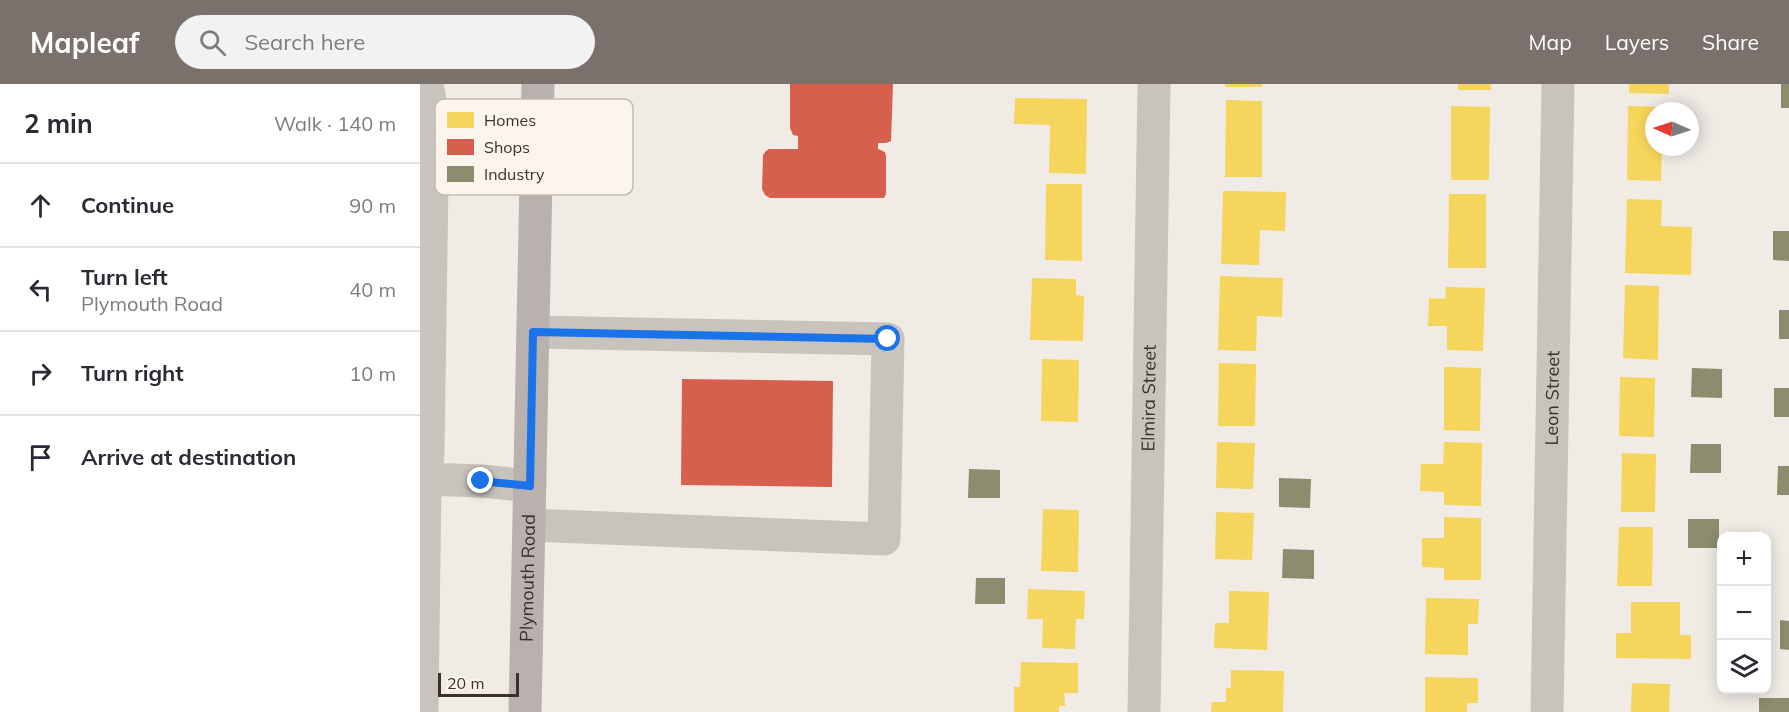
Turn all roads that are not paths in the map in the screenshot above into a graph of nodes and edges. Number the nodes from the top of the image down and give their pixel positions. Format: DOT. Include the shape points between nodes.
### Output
graph roads {
  1 [pos="427,84"];
  2 [pos="538,84"];
  3 [pos="1154,84"];
  4 [pos="1558,84"];
  5 [pos="538,99"];
  6 [pos="536,195"];
  7 [pos="533,332"];
  8 [pos="425,479"];
  9 [pos="530,486"];
  10 [pos="529,525"];
  11 [pos="422,712"];
  12 [pos="525,712"];
  13 [pos="1144,712"];
  14 [pos="1547,712"];
  1 -- 8 [label="street" via="434,116"];
  2 -- 5 [label="main road, Plymouth Road"];
  3 -- 13 [label="street, Elmira Street"];
  4 -- 14 [label="street, Leon Street"];
  6 -- 7 [label="main road, Plymouth Road"];
  7 -- 9 [label="main road, Plymouth Road"];
  7 -- 10 [label="street" via="888,339 884,539"];
  8 -- 9 [label="street"];
  8 -- 11 [label="street"];
  9 -- 10 [label="main road, Plymouth Road"];
  10 -- 12 [label="main road, Plymouth Road"];
}
